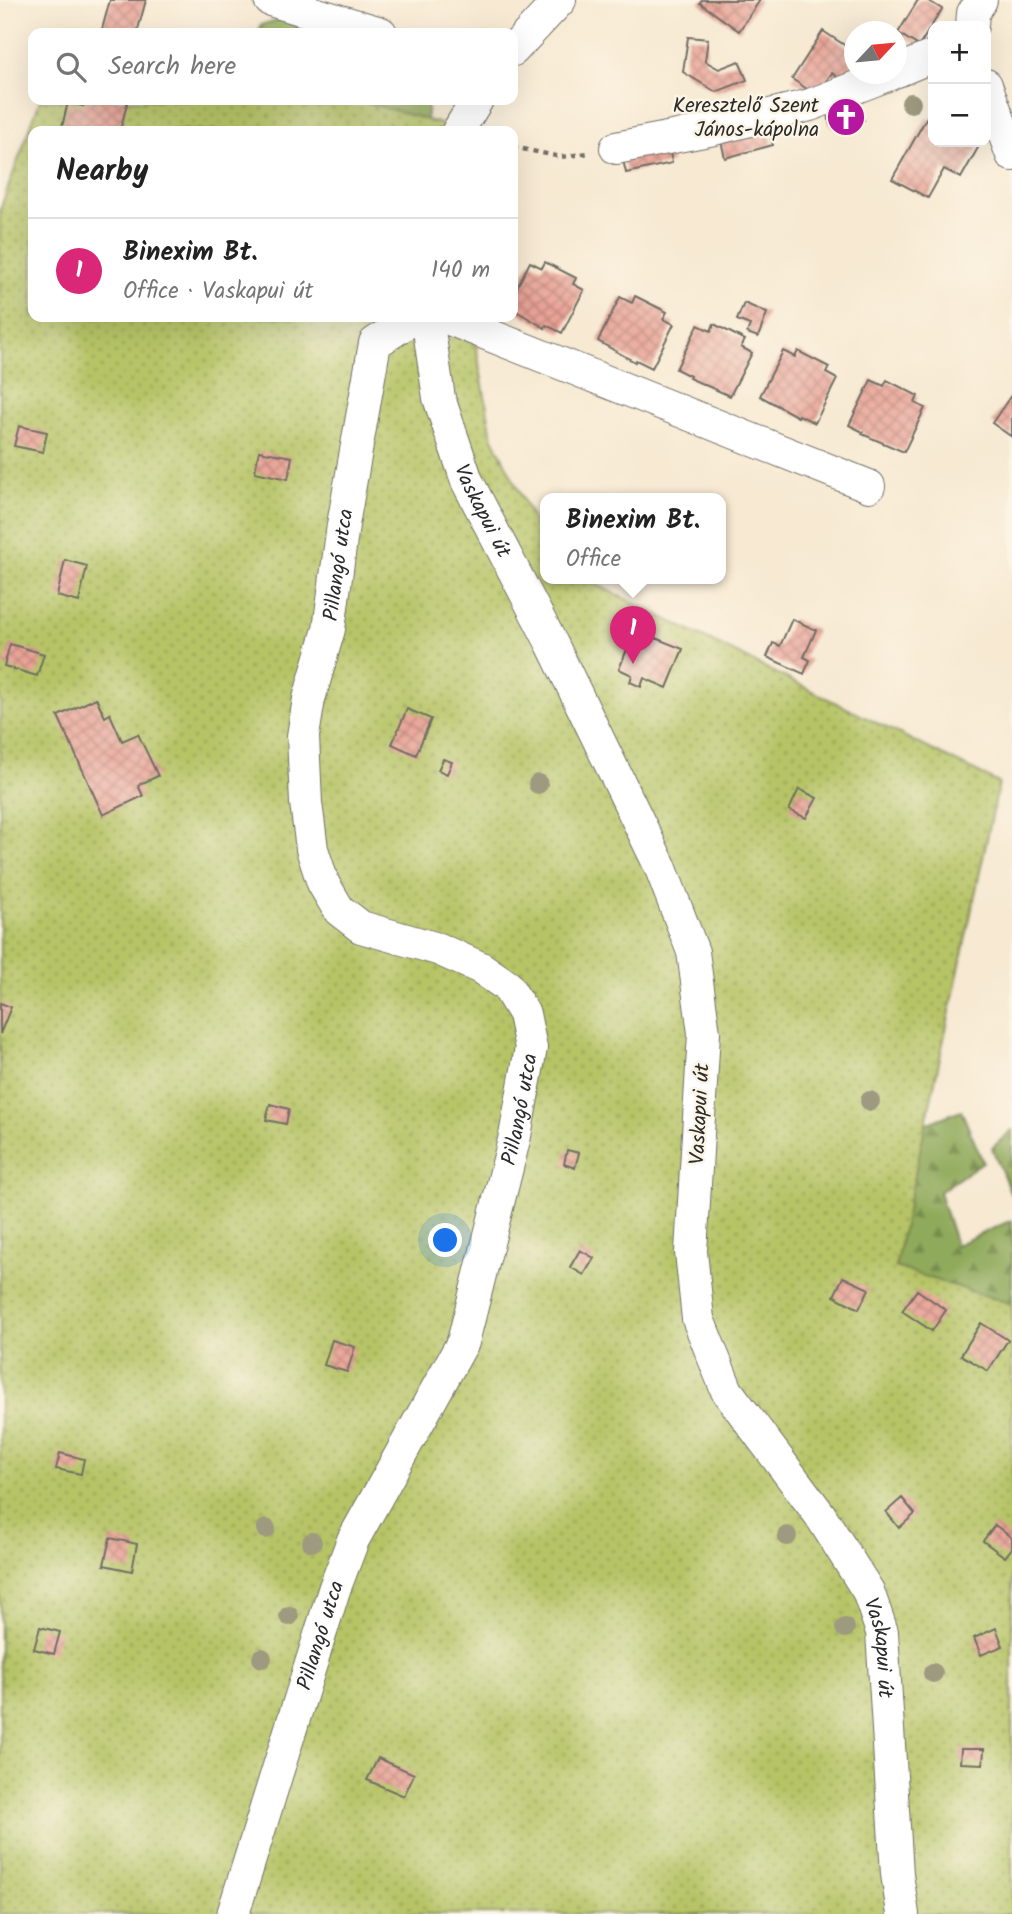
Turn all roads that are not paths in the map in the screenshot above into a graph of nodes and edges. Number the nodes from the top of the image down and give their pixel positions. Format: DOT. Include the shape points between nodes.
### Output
graph roads {
  1 [pos="270,0"];
  2 [pos="560,0"];
  3 [pos="981,0"];
  4 [pos="972,21"];
  5 [pos="364,28"];
  6 [pos="518,45"];
  7 [pos="928,58"];
  8 [pos="907,67"];
  9 [pos="864,84"];
  10 [pos="991,98"];
  11 [pos="474,105"];
  12 [pos="461,126"];
  13 [pos="616,148"];
  14 [pos="1012,155"];
  15 [pos="407,322"];
  16 [pos="428,322"];
  17 [pos="457,322"];
  18 [pos="869,486"];
  19 [pos="233,1914"];
  20 [pos="902,1914"];
  1 -- 5 [label="street"];
  2 -- 6 [label="street"];
  3 -- 4 [label="street"];
  7 -- 8 [label="street"];
  9 -- 13 [label="street" via="810,105"];
  10 -- 14 [label="street"];
  11 -- 12 [label="street"];
  15 -- 19 [label="street, Pillangó utca" via="375,343 329,629 309,699 303,736 312,849 340,910 361,927 438,949 481,968 507,986 524,1014 531,1048 515,1136 463,1342 353,1540"];
  16 -- 20 [label="street, Vaskapui út" via="439,398 467,481 660,866 693,952 704,1033 691,1252 698,1319 727,1391 820,1515 869,1591 882,1632"];
  17 -- 18 [label="street"];
}
